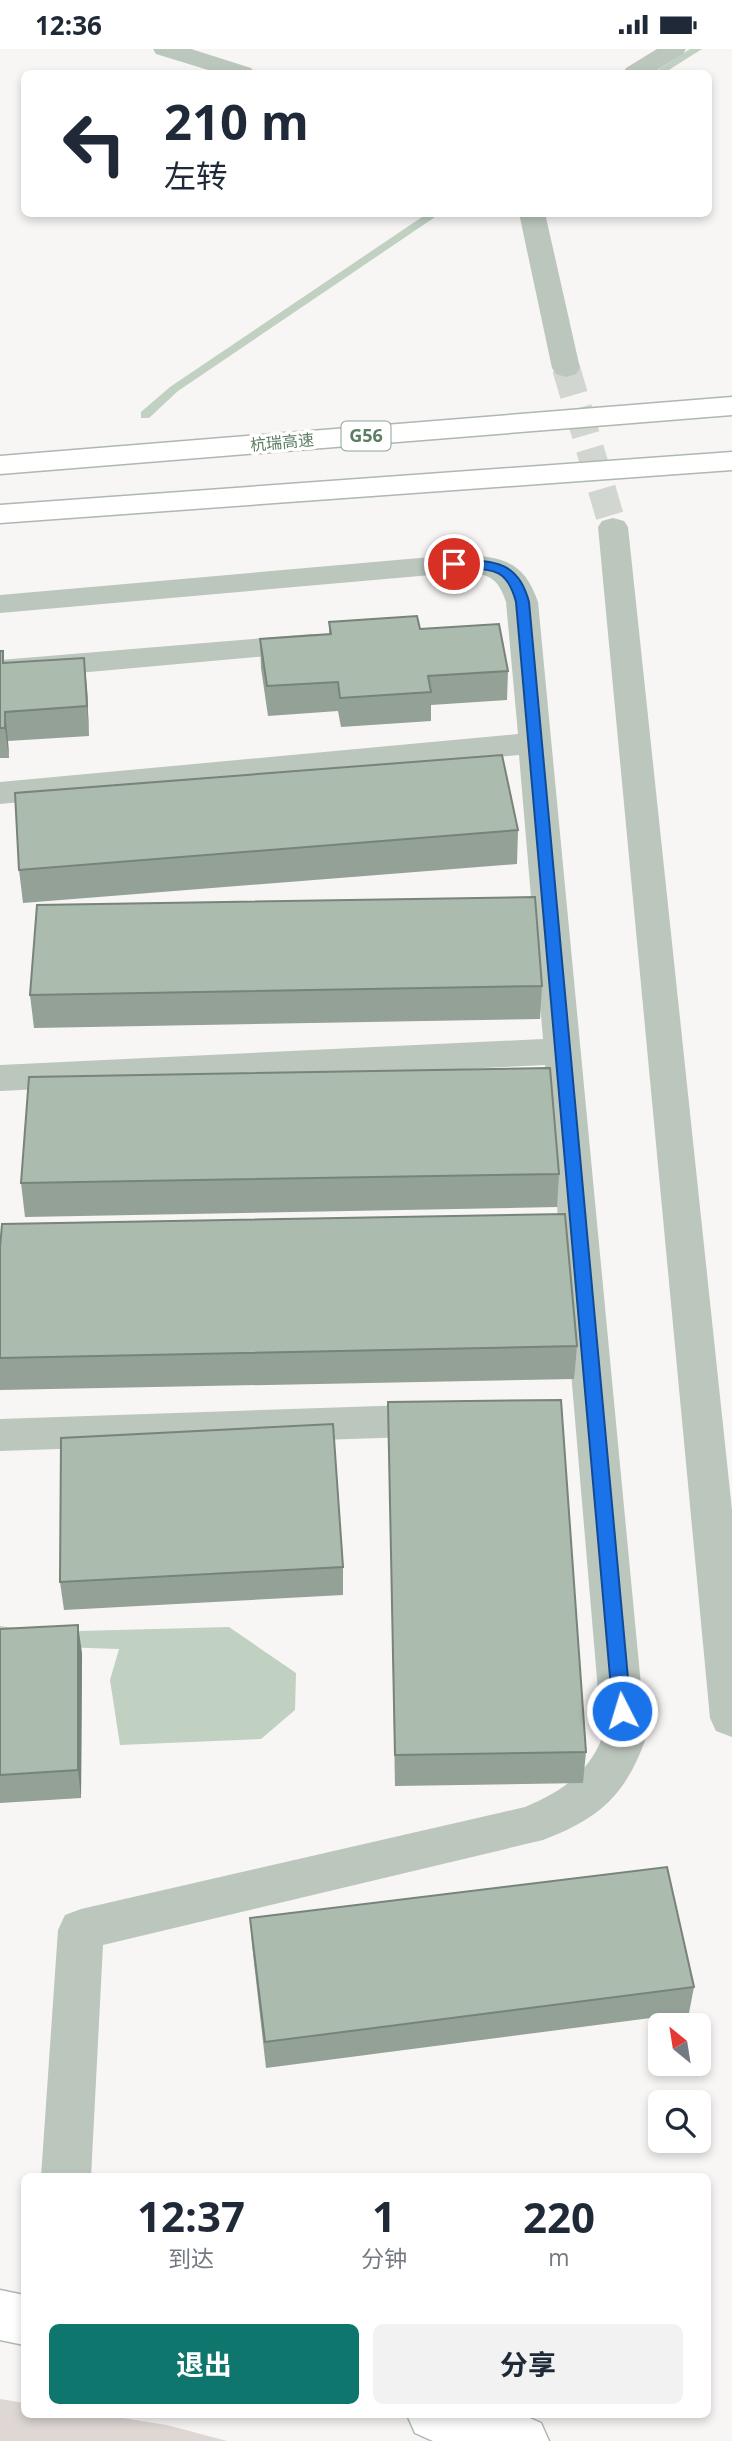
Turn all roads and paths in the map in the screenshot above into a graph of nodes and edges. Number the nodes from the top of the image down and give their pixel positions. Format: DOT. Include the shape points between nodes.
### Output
graph roads {
  1 [pos="165,49"];
  2 [pos="674,49"];
  3 [pos="232,70"];
  4 [pos="640,70"];
  5 [pos="533,217"];
  6 [pos="566,368"];
  7 [pos="732,406"];
  8 [pos="732,461"];
  9 [pos="0,465"];
  10 [pos="0,514"];
  11 [pos="612,527"];
  12 [pos="0,604"];
  13 [pos="344,641"];
  14 [pos="0,670"];
  15 [pos="535,743"];
  16 [pos="0,793"];
  17 [pos="562,1051"];
  18 [pos="0,1078"];
  19 [pos="595,1415"];
  20 [pos="554,1416"];
  21 [pos="471,1419"];
  22 [pos="0,1435"];
  23 [pos="728,1641"];
  24 [pos="732,1718"];
  25 [pos="66,2173"];
  26 [pos="0,2315"];
  27 [pos="21,2319"];
  28 [pos="443,2418"];
  29 [pos="523,2441"];
  1 -- 3 [label="street"];
  2 -- 4 [label="street"];
  5 -- 6 [label="street"];
  7 -- 9 [label="main road, 杭瑞高速 / G56"];
  8 -- 10 [label="main road"];
  11 -- 23 [label="street"];
  12 -- 15 [label="street" via="454,564 504,569 519,587 509,628"];
  13 -- 14 [label="street"];
  15 -- 16 [label="street"];
  15 -- 17 [label="street"];
  17 -- 18 [label="street"];
  17 -- 19 [label="street"];
  19 -- 20 [label="street"];
  19 -- 25 [label="street" via="624,1738 617,1763 584,1797 527,1826 81,1930"];
  21 -- 22 [label="street"];
  23 -- 24 [label="street"];
  26 -- 27 [label="main road"];
  28 -- 29 [label="main road"];
}
